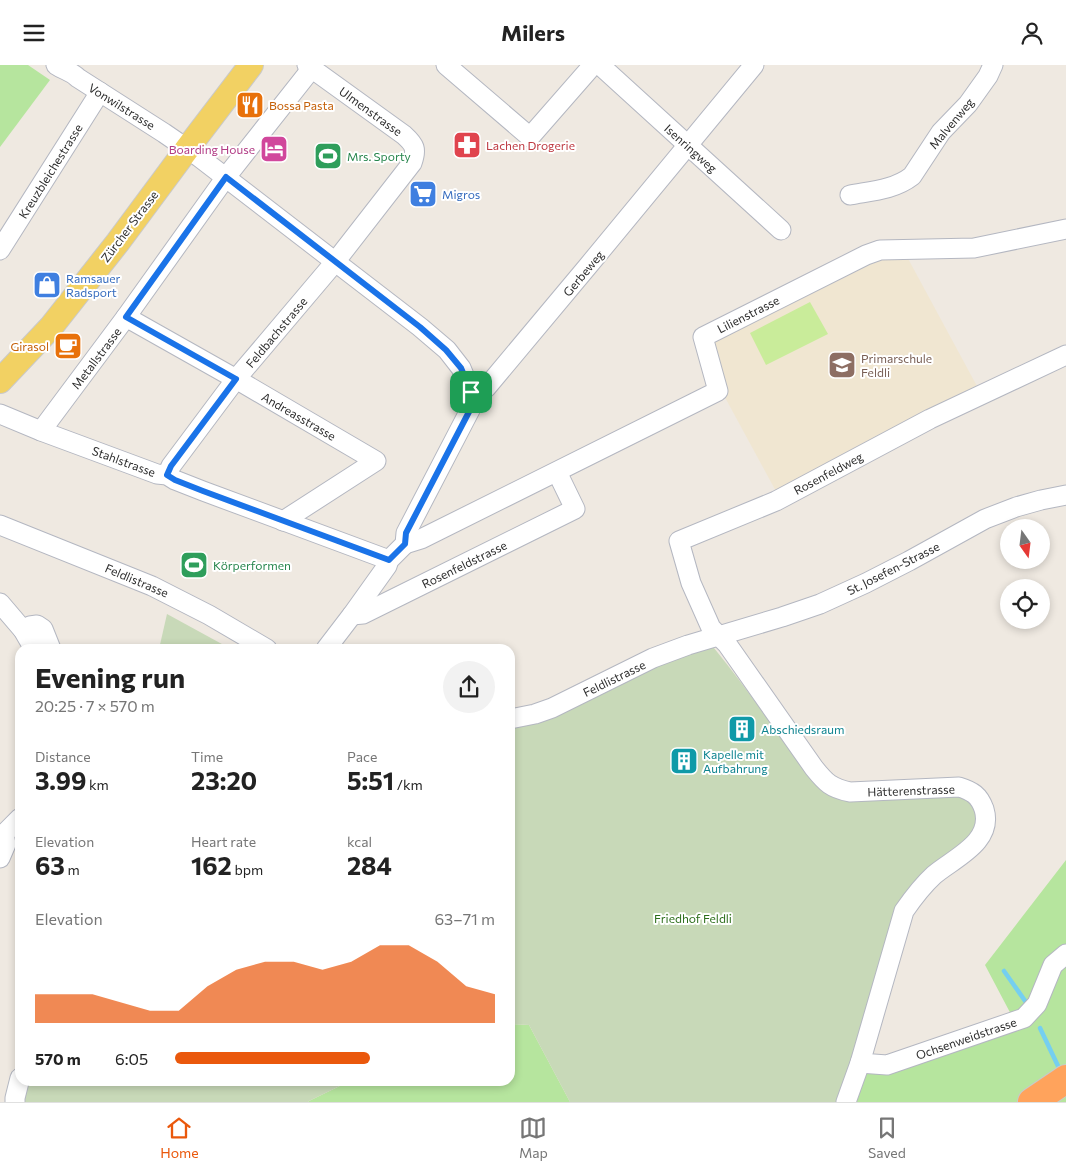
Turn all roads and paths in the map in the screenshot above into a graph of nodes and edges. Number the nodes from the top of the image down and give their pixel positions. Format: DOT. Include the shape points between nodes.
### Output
graph roads {
  1 [pos="251,65"];
  2 [pos="593,65"];
  3 [pos="601,65"];
  4 [pos="754,65"];
  5 [pos="993,65"];
  6 [pos="69,67"];
  7 [pos="309,67"];
  8 [pos="451,67"];
  9 [pos="100,92"];
  10 [pos="688,145"];
  11 [pos="187,149"];
  12 [pos="226,177"];
  13 [pos="850,195"];
  14 [pos="1066,229"];
  15 [pos="781,230"];
  16 [pos="0,250"];
  17 [pos="335,262"];
  18 [pos="126,317"];
  19 [pos="1066,355"];
  20 [pos="236,379"];
  21 [pos="0,381"];
  22 [pos="471,392"];
  23 [pos="0,415"];
  24 [pos="41,431"];
  25 [pos="557,472"];
  26 [pos="167,475"];
  27 [pos="1066,495"];
  28 [pos="283,521"];
  29 [pos="0,525"];
  30 [pos="405,544"];
  31 [pos="389,560"];
  32 [pos="0,603"];
  33 [pos="352,615"];
  34 [pos="24,630"];
  35 [pos="718,635"];
  36 [pos="31,644"];
  37 [pos="49,644"];
  38 [pos="258,644"];
  39 [pos="330,644"];
  40 [pos="515,718"];
  41 [pos="15,822"];
  42 [pos="2,834"];
  43 [pos="0,858"];
  44 [pos="1066,953"];
  45 [pos="860,1063"];
  46 [pos="1066,1079"];
  47 [pos="18,1086"];
  48 [pos="15,1102"];
  49 [pos="846,1102"];
  50 [pos="1032,1102"];
  1 -- 11 [label="main road, Zürcher Strasse"];
  2 -- 8 [label="street" via="530,137"];
  3 -- 10 [label="street, Isenringweg"];
  4 -- 10 [label="street, Gerbeweg"];
  5 -- 13 [label="street, Malvenweg" via="968,104 941,132 912,176 894,187"];
  6 -- 9 [label="street, Vonwilstrasse" via="78,78"];
  7 -- 12 [label="street, Metallstrasse"];
  7 -- 17 [label="street, Ulmenstrasse" via="404,135 412,142 416,153 412,163"];
  9 -- 11 [label="street, Vonwilstrasse"];
  9 -- 16 [label="street, Kreuzbleichestrasse"];
  10 -- 15 [label="street, Isenringweg"];
  10 -- 22 [label="street, Gerbeweg" via="486,388"];
  11 -- 12 [label="street, Vonwilstrasse"];
  11 -- 21 [label="main road, Zürcher Strasse" via="51,327"];
  12 -- 17 [label="street, Vonwilstrasse"];
  12 -- 18 [label="street, Metallstrasse"];
  14 -- 25 [label="street, Lilienstrasse" via="974,248 880,250 866,255 703,337 718,391"];
  17 -- 20 [label="street, Feldbachstrasse"];
  17 -- 22 [label="street, Vonwilstrasse" via="446,350 461,368"];
  18 -- 20 [label="street, Andreasstrasse"];
  18 -- 24 [label="street, Metallstrasse"];
  19 -- 35 [label="street, Rosenfeldweg" via="930,419 776,501 679,541 691,583 711,628"];
  20 -- 26 [label="street, Feldbachstrasse"];
  20 -- 28 [label="street, Andreasstrasse" via="376,461"];
  22 -- 30 [label="street" via="471,408 406,533"];
  23 -- 24 [label="street, Stahlstrasse"];
  24 -- 26 [label="street, Stahlstrasse"];
  25 -- 30 [label="street, Lilienstrasse"];
  25 -- 33 [label="street, Rosenfeldstrasse" via="575,509 363,614"];
  26 -- 28 [label="street, Stahlstrasse"];
  27 -- 35 [label="street, St. Josefen-Strasse" via="1041,499 985,519 866,583 820,603"];
  28 -- 31 [label="street, Stahlstrasse"];
  29 -- 38 [label="street, Feldlistrasse" via="152,586"];
  30 -- 31 [label="street"];
  31 -- 33 [label="street"];
  32 -- 34 [label="street"];
  33 -- 39 [label="street"];
  34 -- 36 [label="street"];
  34 -- 37 [label="street" via="37,625 43,629"];
  35 -- 40 [label="street, Feldlistrasse" via="653,658 552,708"];
  35 -- 45 [label="street, Hätterenstrasse" via="814,768 836,789 850,792 958,787 974,793 983,808 984,826 979,840 934,875 904,911"];
  41 -- 42 [label="street"];
  42 -- 43 [label="street" via="6,843"];
  44 -- 45 [label="street, Ochsenweidstrasse" via="1053,965 1037,1004 1024,1018 887,1065"];
  45 -- 49 [label="street, Hätterenstrasse"];
  46 -- 50 [label="highway"];
  47 -- 48 [label="street"];
}
